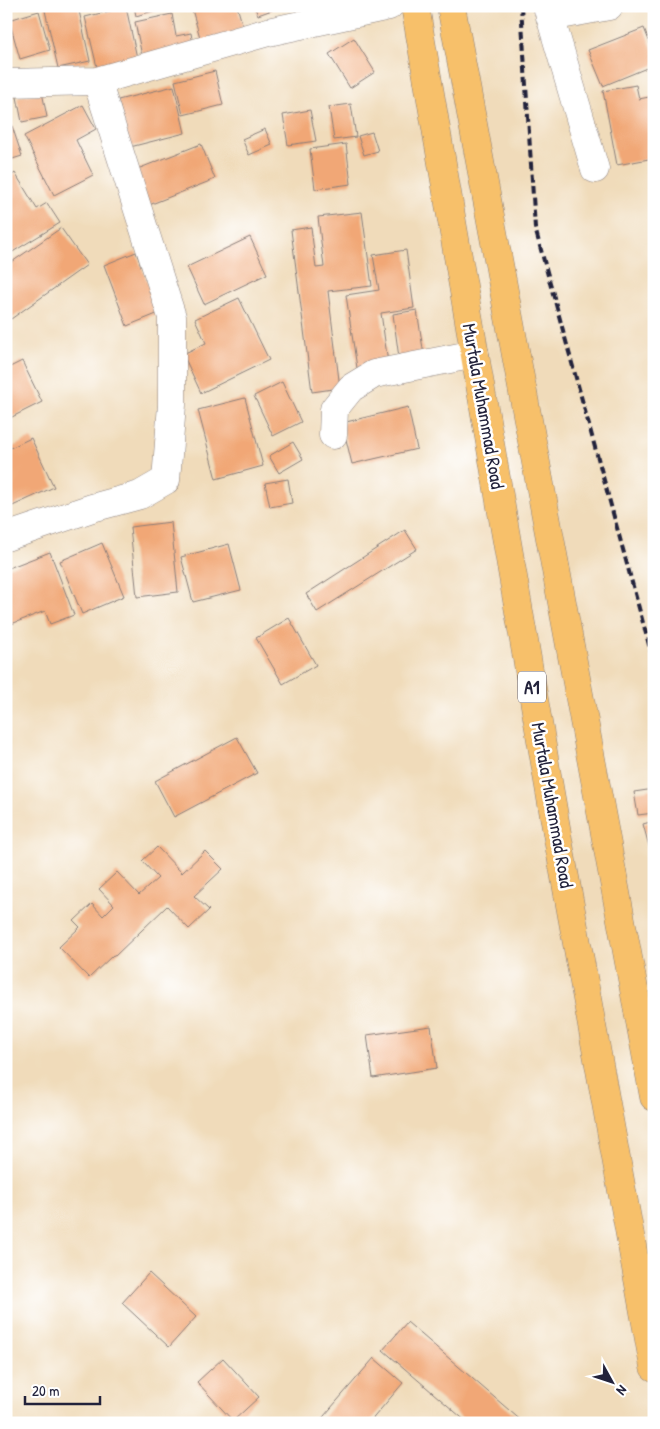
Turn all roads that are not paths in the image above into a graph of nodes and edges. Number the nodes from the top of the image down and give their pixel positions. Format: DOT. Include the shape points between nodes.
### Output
graph roads {
  1 [pos="389,6"];
  2 [pos="415,6"];
  3 [pos="451,6"];
  4 [pos="608,6"];
  5 [pos="548,12"];
  6 [pos="97,81"];
  7 [pos="6,83"];
  8 [pos="595,169"];
  9 [pos="475,354"];
  10 [pos="334,435"];
  11 [pos="6,537"];
  12 [pos="654,1097"];
  13 [pos="654,1367"];
  1 -- 6 [label="street" via="268,32"];
  2 -- 9 [label="highway, Murtala Muhammad Road / A1"];
  3 -- 12 [label="highway"];
  4 -- 5 [label="street"];
  5 -- 8 [label="street"];
  6 -- 7 [label="street"];
  6 -- 11 [label="street" via="172,317 172,406 166,480 140,495"];
  9 -- 10 [label="street" via="374,374 351,388 334,409"];
  9 -- 13 [label="highway, Murtala Muhammad Road / A1" via="568,896"];
}
